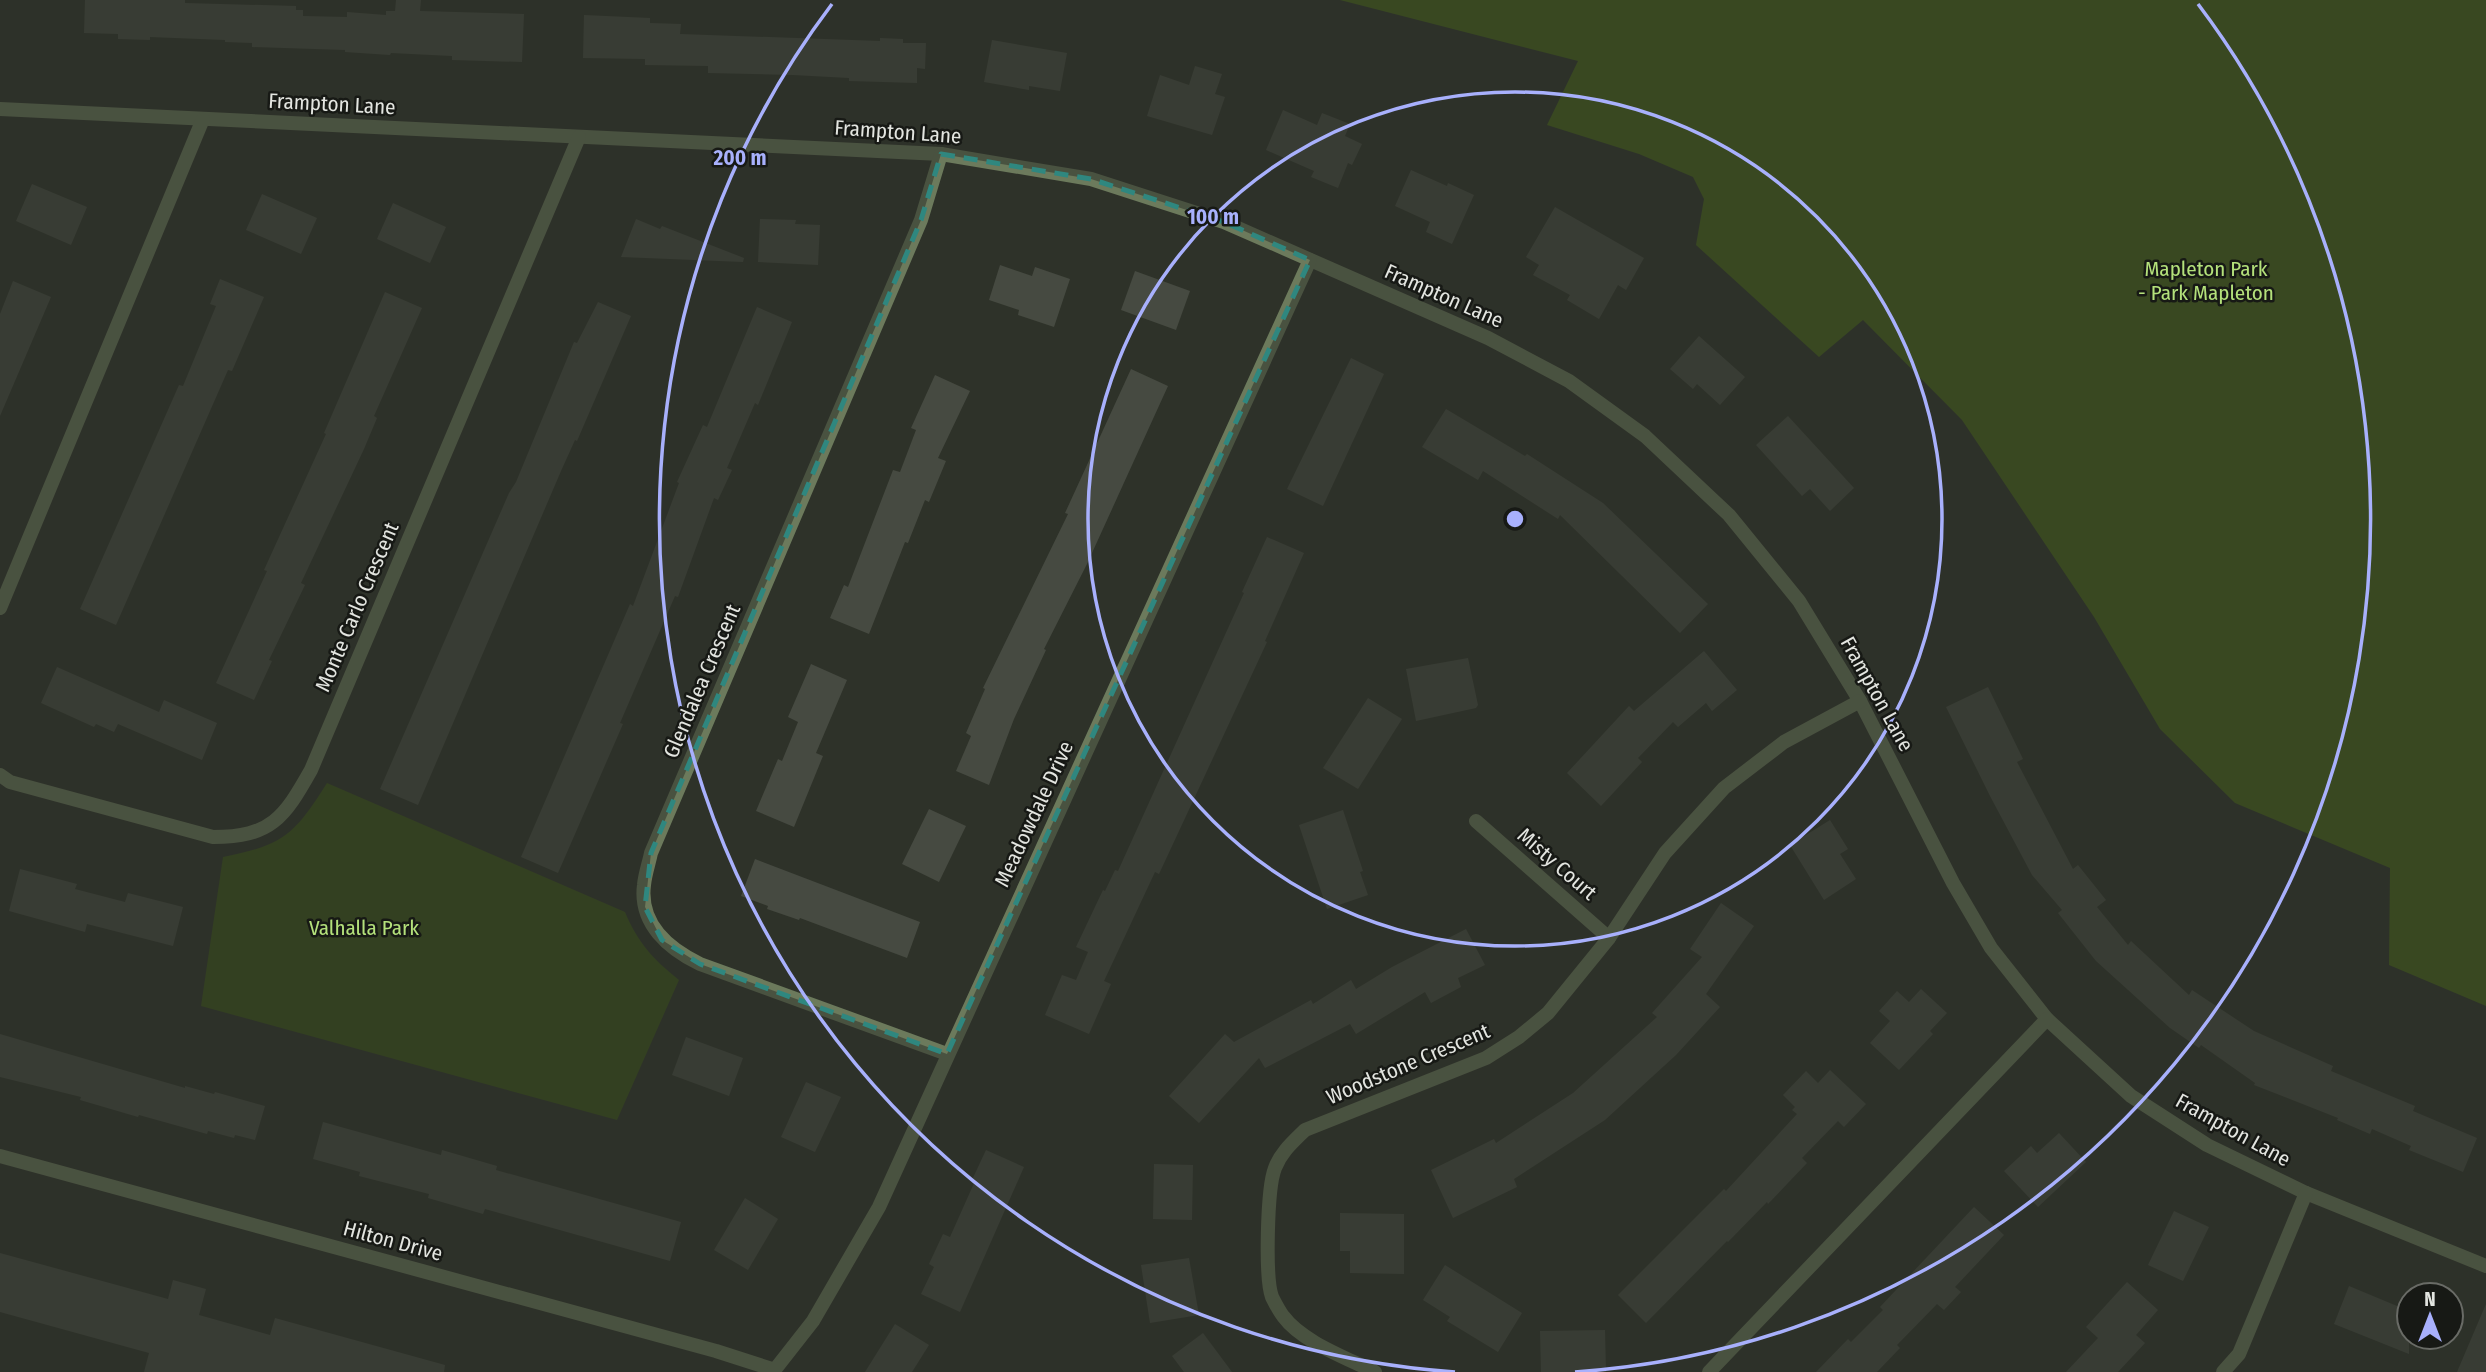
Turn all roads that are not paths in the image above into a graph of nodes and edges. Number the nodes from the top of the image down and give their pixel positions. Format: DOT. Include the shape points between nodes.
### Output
graph roads {
  1 [pos="0,109"];
  2 [pos="203,119"];
  3 [pos="579,137"];
  4 [pos="941,153"];
  5 [pos="1310,260"];
  6 [pos="0,608"];
  7 [pos="1860,701"];
  8 [pos="0,775"];
  9 [pos="1476,821"];
  10 [pos="1609,938"];
  11 [pos="2047,1019"];
  12 [pos="947,1054"];
  13 [pos="0,1156"];
  14 [pos="2306,1193"];
  15 [pos="2486,1266"];
  16 [pos="774,1371"];
  17 [pos="1375,1372"];
  18 [pos="1709,1372"];
  19 [pos="2223,1372"];
  1 -- 2 [label="street, Frampton Lane"];
  2 -- 3 [label="street, Frampton Lane"];
  2 -- 6 [label="street"];
  3 -- 4 [label="street, Frampton Lane"];
  3 -- 8 [label="street, Monte Carlo Crescent" via="311,770 290,807 266,828 238,837 213,837 10,782"];
  4 -- 5 [label="street, Frampton Lane" via="1091,179 1224,222"];
  4 -- 12 [label="street, Glendalea Crescent" via="921,220 651,853 643,887 652,923 677,953"];
  5 -- 7 [label="street, Frampton Lane" via="1489,338 1569,381 1645,436 1729,515 1799,601"];
  5 -- 12 [label="street, Meadowdale Drive"];
  7 -- 10 [label="street, Woodstone Crescent" via="1784,742 1724,788 1665,853"];
  7 -- 11 [label="street, Frampton Lane" via="1953,883 1992,948"];
  9 -- 10 [label="street, Misty Court"];
  10 -- 17 [label="street, Woodstone Crescent" via="1548,1013 1518,1037 1486,1058 1305,1130 1278,1159 1270,1189 1272,1297 1284,1318 1303,1335"];
  11 -- 14 [label="street, Frampton Lane" via="2132,1096 2207,1145"];
  11 -- 18 [label="street"];
  12 -- 16 [label="street, Meadowdale Drive" via="879,1207 813,1321"];
  13 -- 16 [label="street, Hilton Drive" via="690,1343"];
  14 -- 15 [label="street, Frampton Lane"];
  14 -- 19 [label="street" via="2239,1354"];
}
